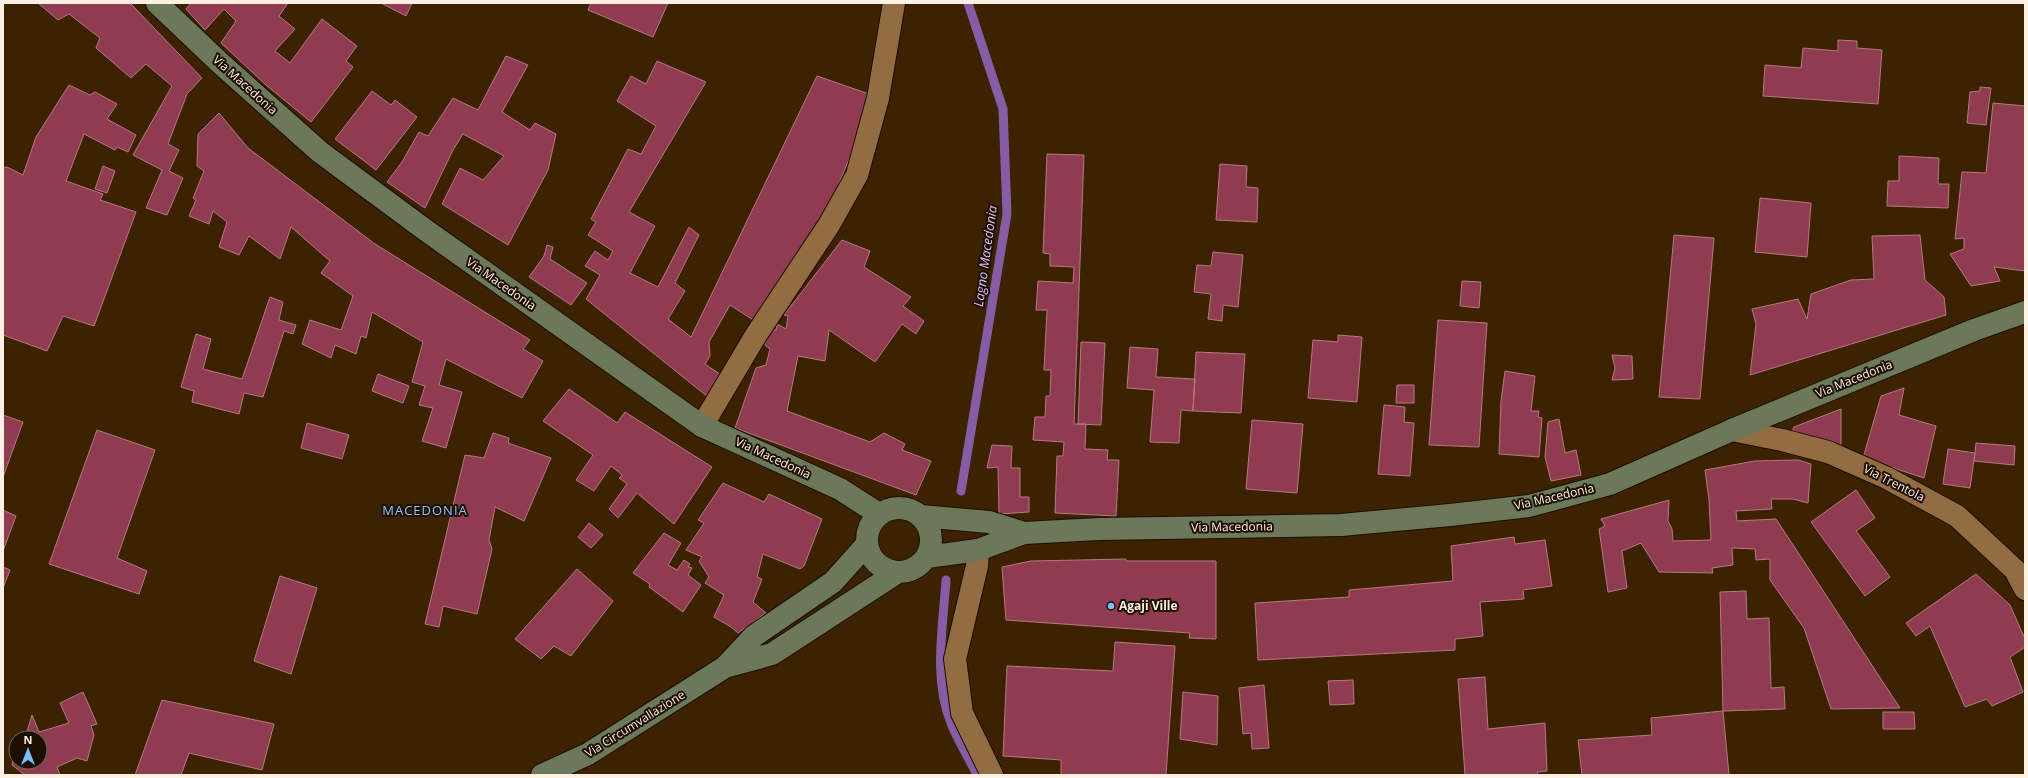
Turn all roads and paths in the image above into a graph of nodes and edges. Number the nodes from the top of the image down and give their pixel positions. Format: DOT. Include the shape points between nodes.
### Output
graph roads {
  1 [pos="157,3"];
  2 [pos="894,3"];
  3 [pos="2025,312"];
  4 [pos="702,426"];
  5 [pos="1732,430"];
  6 [pos="879,514"];
  7 [pos="921,516"];
  8 [pos="1024,533"];
  9 [pos="867,544"];
  10 [pos="978,550"];
  11 [pos="927,557"];
  12 [pos="898,572"];
  13 [pos="2025,589"];
  14 [pos="725,668"];
  15 [pos="542,775"];
  16 [pos="992,775"];
  1 -- 4 [label="main road, Via Macedonia" via="320,152"];
  2 -- 4 [label="street" via="878,98 857,175 829,225 756,335"];
  3 -- 5 [label="main road, Via Macedonia" via="1974,330"];
  4 -- 6 [label="main road, Via Macedonia" via="840,489"];
  5 -- 8 [label="main road, Via Macedonia" via="1610,484 1529,506 1341,525 1099,529"];
  5 -- 13 [label="street, Via Trentola" via="1828,452 1887,478 1957,516 2015,570"];
  6 -- 7 [label="main road" via="889,509 900,508 911,510"];
  6 -- 9 [label="main road" via="872,523"];
  7 -- 8 [label="main road, Via Macedonia" via="989,522"];
  7 -- 11 [label="main road" via="928,525 931,535"];
  8 -- 10 [label="main road, Via Macedonia"];
  9 -- 12 [label="main road" via="870,555 878,564 887,570"];
  9 -- 14 [label="main road, Via Circumvallazione" via="833,582 754,636"];
  10 -- 11 [label="main road, Via Macedonia"];
  10 -- 16 [label="street" via="977,566 955,659 962,713"];
  11 -- 12 [label="main road" via="919,565"];
  12 -- 14 [label="main road, Via Circumvallazione" via="772,654"];
  14 -- 15 [label="main road, Via Circumvallazione" via="588,754"];
}
